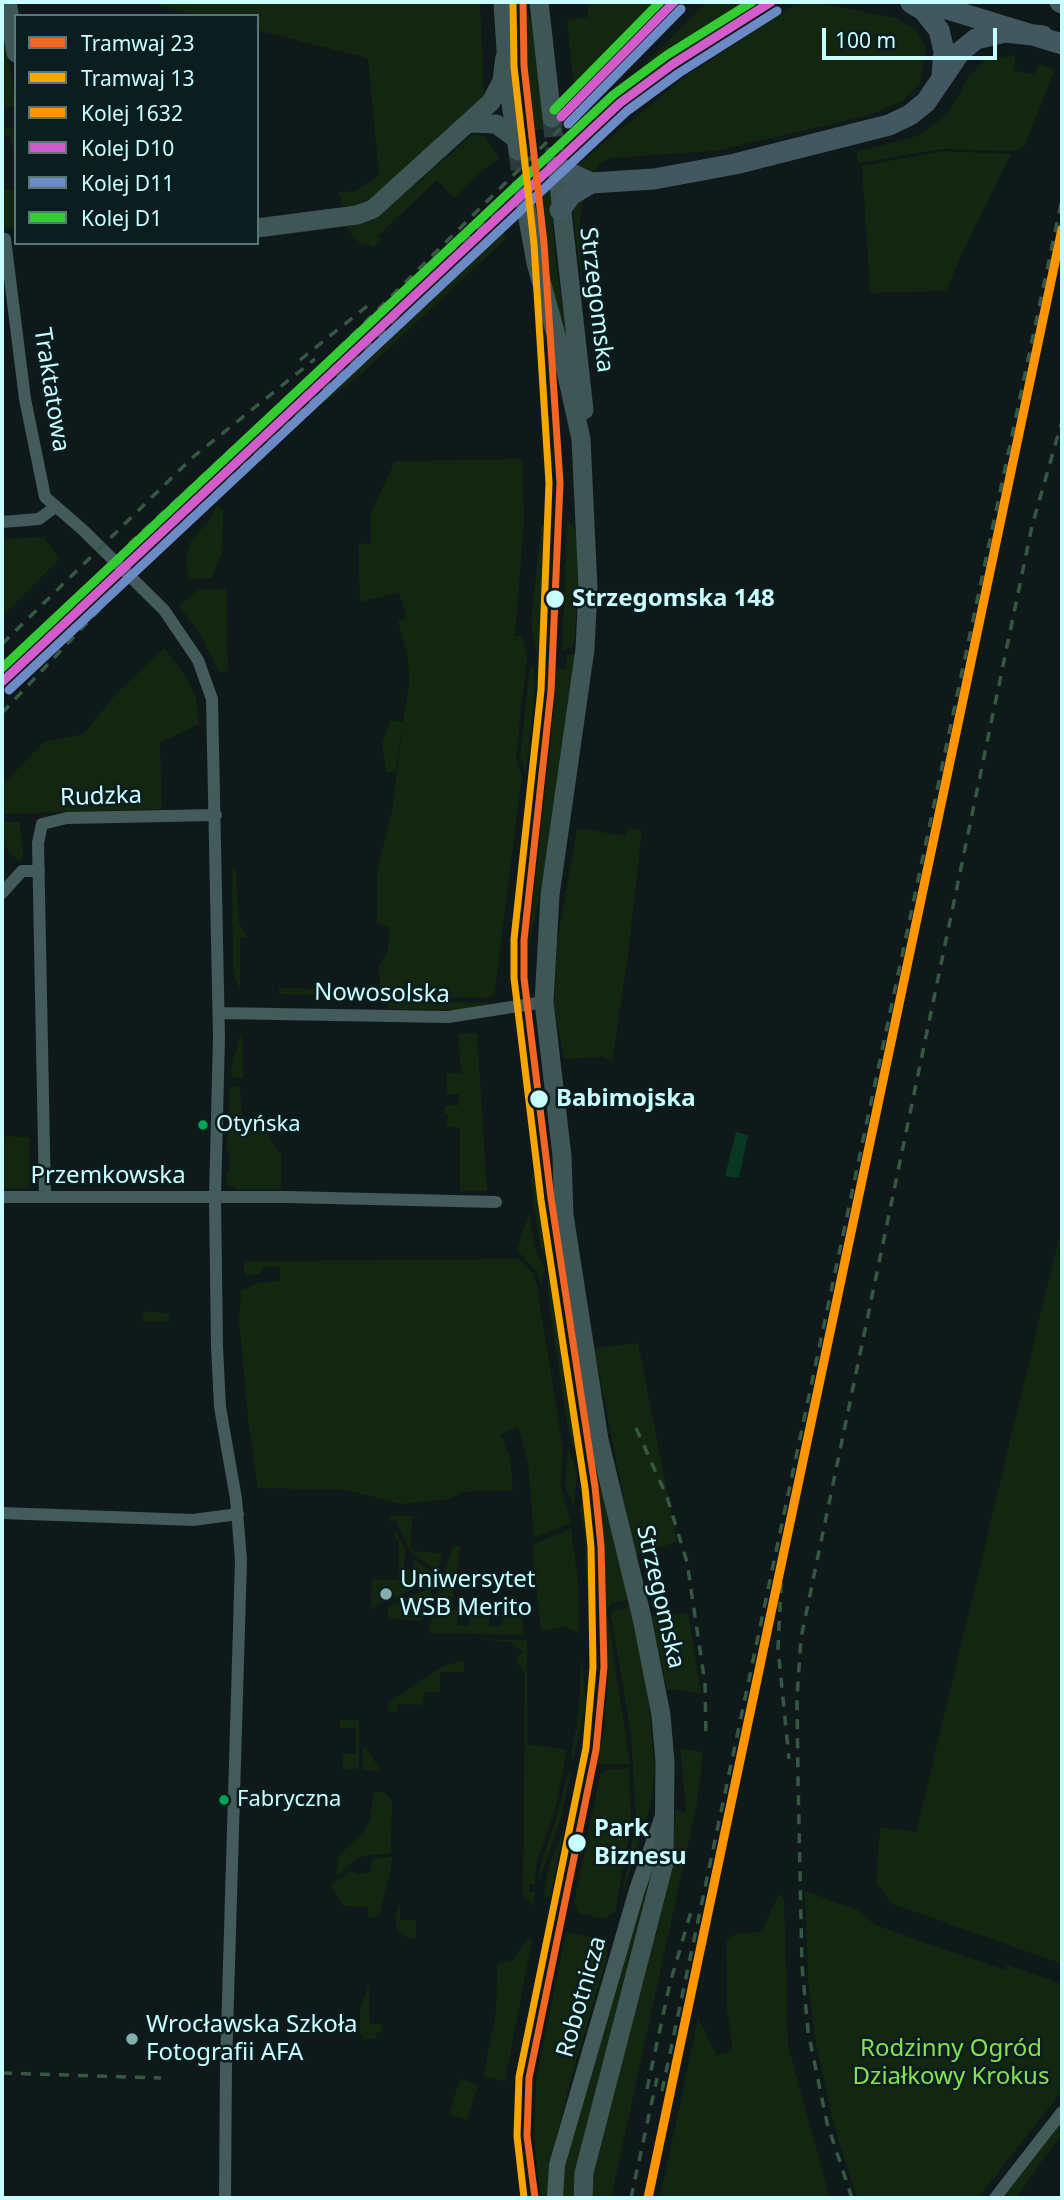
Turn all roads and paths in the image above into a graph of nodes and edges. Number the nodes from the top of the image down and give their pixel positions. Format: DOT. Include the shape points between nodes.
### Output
graph roads {
  1 [pos="7,2"];
  2 [pos="503,2"];
  3 [pos="539,2"];
  4 [pos="909,2"];
  5 [pos="924,2"];
  6 [pos="6,27"];
  7 [pos="1053,40"];
  8 [pos="14,48"];
  9 [pos="505,57"];
  10 [pos="941,82"];
  11 [pos="552,118"];
  12 [pos="471,123"];
  13 [pos="556,158"];
  14 [pos="591,183"];
  15 [pos="524,197"];
  16 [pos="560,210"];
  17 [pos="259,228"];
  18 [pos="8,239"];
  19 [pos="580,439"];
  20 [pos="55,507"];
  21 [pos="2,522"];
  22 [pos="216,816"];
  23 [pos="39,871"];
  24 [pos="2,893"];
  25 [pos="544,1002"];
  26 [pos="219,1013"];
  27 [pos="2,1197"];
  28 [pos="45,1197"];
  29 [pos="215,1197"];
  30 [pos="496,1202"];
  31 [pos="2,1513"];
  32 [pos="238,1514"];
  33 [pos="665,1810"];
  34 [pos="1062,2112"];
  35 [pos="225,2198"];
  36 [pos="555,2198"];
  37 [pos="583,2198"];
  38 [pos="995,2198"];
  1 -- 6 [label="main road"];
  2 -- 9 [label="main road"];
  3 -- 11 [label="main road"];
  4 -- 10 [label="main road" via="923,10 939,30 944,60"];
  5 -- 7 [label="main road"];
  6 -- 8 [label="main road"];
  7 -- 10 [label="main road" via="1005,32 976,39 960,52"];
  9 -- 12 [label="main road" via="497,94"];
  9 -- 12 [label="main road" via="516,145 494,124"];
  10 -- 14 [label="main road" via="920,108 899,121 654,179"];
  12 -- 17 [label="main road" via="368,212"];
  13 -- 14 [label="main road"];
  13 -- 16 [label="main road, Strzegomska"];
  14 -- 16 [label="main road" via="571,195"];
  15 -- 19 [label="main road, Strzegomska"];
  16 -- 19 [label="main road, Strzegomska" via="583,388"];
  18 -- 20 [label="street, Traktatowa" via="25,399 45,497"];
  19 -- 25 [label="main road, Strzegomska" via="587,618 550,895"];
  20 -- 21 [label="street" via="39,519"];
  20 -- 22 [label="street, Traktatowa" via="164,610 200,664 212,699"];
  22 -- 23 [label="street, Rudzka" via="48,820 40,832"];
  22 -- 26 [label="street"];
  23 -- 24 [label="street" via="22,872"];
  23 -- 28 [label="street"];
  25 -- 26 [label="street, Nowosolska" via="448,1017"];
  25 -- 33 [label="main road, Strzegomska" via="562,1156 564,1215 603,1463 661,1715"];
  26 -- 29 [label="street"];
  27 -- 28 [label="street, Przemkowska"];
  28 -- 29 [label="street, Przemkowska"];
  29 -- 30 [label="street"];
  29 -- 32 [label="street" via="218,1378"];
  31 -- 32 [label="street" via="194,1520"];
  32 -- 35 [label="street" via="240,1600"];
  33 -- 36 [label="street, Robotnicza" via="556,2165"];
  33 -- 37 [label="main road, Strzegomska" via="664,1863 584,2173"];
  34 -- 38 [label="street"];
}
